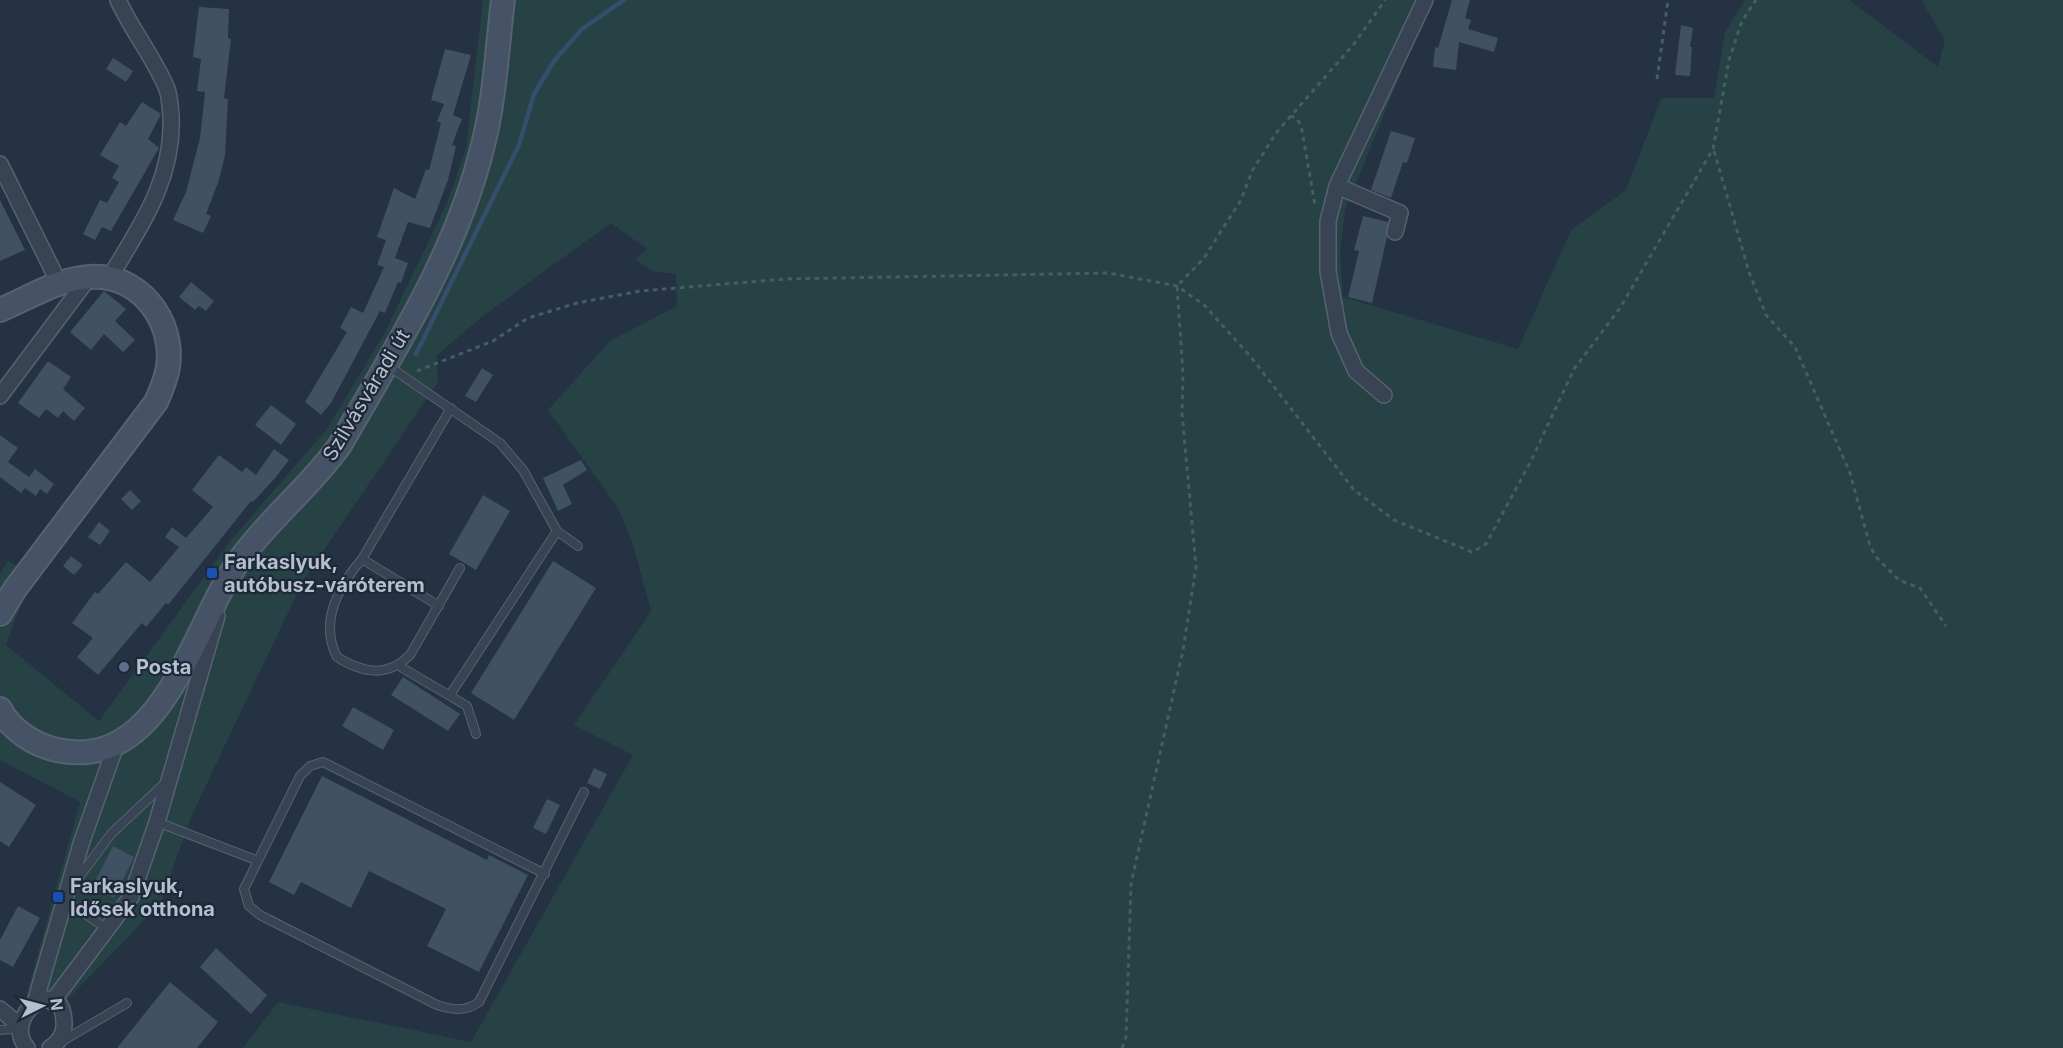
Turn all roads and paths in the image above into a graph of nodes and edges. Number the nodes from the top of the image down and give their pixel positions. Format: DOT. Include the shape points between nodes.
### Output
graph roads {
  1 [pos="118,0"];
  2 [pos="503,0"];
  3 [pos="1385,0"];
  4 [pos="1425,0"];
  5 [pos="1668,0"];
  6 [pos="1756,0"];
  7 [pos="1657,79"];
  8 [pos="1290,116"];
  9 [pos="1713,149"];
  10 [pos="0,164"];
  11 [pos="1337,186"];
  12 [pos="1328,220"];
  13 [pos="1395,232"];
  14 [pos="100,277"];
  15 [pos="59,283"];
  16 [pos="1177,286"];
  17 [pos="0,310"];
  18 [pos="395,370"];
  19 [pos="1384,395"];
  20 [pos="0,396"];
  21 [pos="451,408"];
  22 [pos="556,531"];
  23 [pos="578,546"];
  24 [pos="362,559"];
  25 [pos="460,568"];
  26 [pos="227,580"];
  27 [pos="439,606"];
  28 [pos="0,614"];
  29 [pos="1946,626"];
  30 [pos="399,666"];
  31 [pos="450,695"];
  32 [pos="0,709"];
  33 [pos="476,734"];
  34 [pos="117,745"];
  35 [pos="170,779"];
  36 [pos="584,792"];
  37 [pos="157,822"];
  38 [pos="256,861"];
  39 [pos="545,874"];
  40 [pos="66,898"];
  41 [pos="107,928"];
  42 [pos="36,999"];
  43 [pos="52,1002"];
  44 [pos="127,1003"];
  45 [pos="0,1009"];
  46 [pos="9,1026"];
  47 [pos="22,1047"];
  48 [pos="51,1047"];
  49 [pos="1122,1048"];
  1 -- 14 [label="street" via="169,92 172,142 167,168 148,211"];
  2 -- 18 [label="main road, Szilvásváradi út" via="485,133 470,190"];
  3 -- 8 [label="path" via="1354,44"];
  4 -- 11 [label="street"];
  5 -- 7 [label="path"];
  6 -- 9 [label="path" via="1742,21 1729,60"];
  8 -- 12 [label="path" via="1301,125 1318,220"];
  8 -- 16 [label="path" via="1252,171 1241,200 1204,258"];
  9 -- 16 [label="path" via="1620,308 1574,369 1531,461 1486,543 1472,552 1394,520 1354,490 1251,357 1204,305"];
  9 -- 29 [label="path" via="1749,272 1766,315 1795,347 1850,473 1870,546 1899,580 1920,588"];
  10 -- 15 [label="street"];
  11 -- 12 [label="street"];
  11 -- 13 [label="street" via="1400,213"];
  12 -- 19 [label="street" via="1328,270 1339,333 1356,371"];
  14 -- 15 [label="main road"];
  14 -- 20 [label="street"];
  14 -- 28 [label="main road" via="130,285 159,315 169,350 166,377 156,402"];
  15 -- 17 [label="main road"];
  16 -- 18 [label="path" via="1108,273 785,279 640,291 577,303 528,318 493,341"];
  16 -- 49 [label="path" via="1182,413 1196,567 1183,650 1131,884 1126,1037"];
  18 -- 21 [label="lane"];
  18 -- 26 [label="main road, Szilvásváradi út" via="326,465 257,538"];
  21 -- 22 [label="lane" via="512,455"];
  21 -- 24 [label="lane"];
  22 -- 23 [label="lane"];
  22 -- 31 [label="lane"];
  24 -- 27 [label="lane"];
  24 -- 30 [label="lane" via="332,608 332,647 338,657 358,669 390,670"];
  25 -- 27 [label="lane"];
  26 -- 34 [label="main road, Szilvásváradi út" via="152,716 137,733"];
  26 -- 35 [label="street"];
  27 -- 30 [label="lane" via="410,655"];
  30 -- 31 [label="lane"];
  31 -- 33 [label="lane" via="467,706"];
  32 -- 34 [label="main road, Szilvásváradi út" via="13,727 49,748 89,752"];
  34 -- 40 [label="street"];
  35 -- 37 [label="street"];
  35 -- 40 [label="lane" via="111,834"];
  36 -- 39 [label="lane"];
  37 -- 38 [label="lane"];
  37 -- 41 [label="street" via="131,897"];
  38 -- 39 [label="lane" via="300,776 310,766 323,762"];
  38 -- 39 [label="lane" via="244,889 249,906 260,915 454,1010 479,1002"];
  40 -- 41 [label="lane"];
  40 -- 42 [label="street"];
  41 -- 43 [label="street"];
  42 -- 43 [label="street"];
  42 -- 46 [label="street" via="21,1006"];
  43 -- 48 [label="street" via="63,1015 64,1023 63,1032"];
  44 -- 48 [label="lane"];
  45 -- 46 [label="street"];
  46 -- 47 [label="street"];
}
